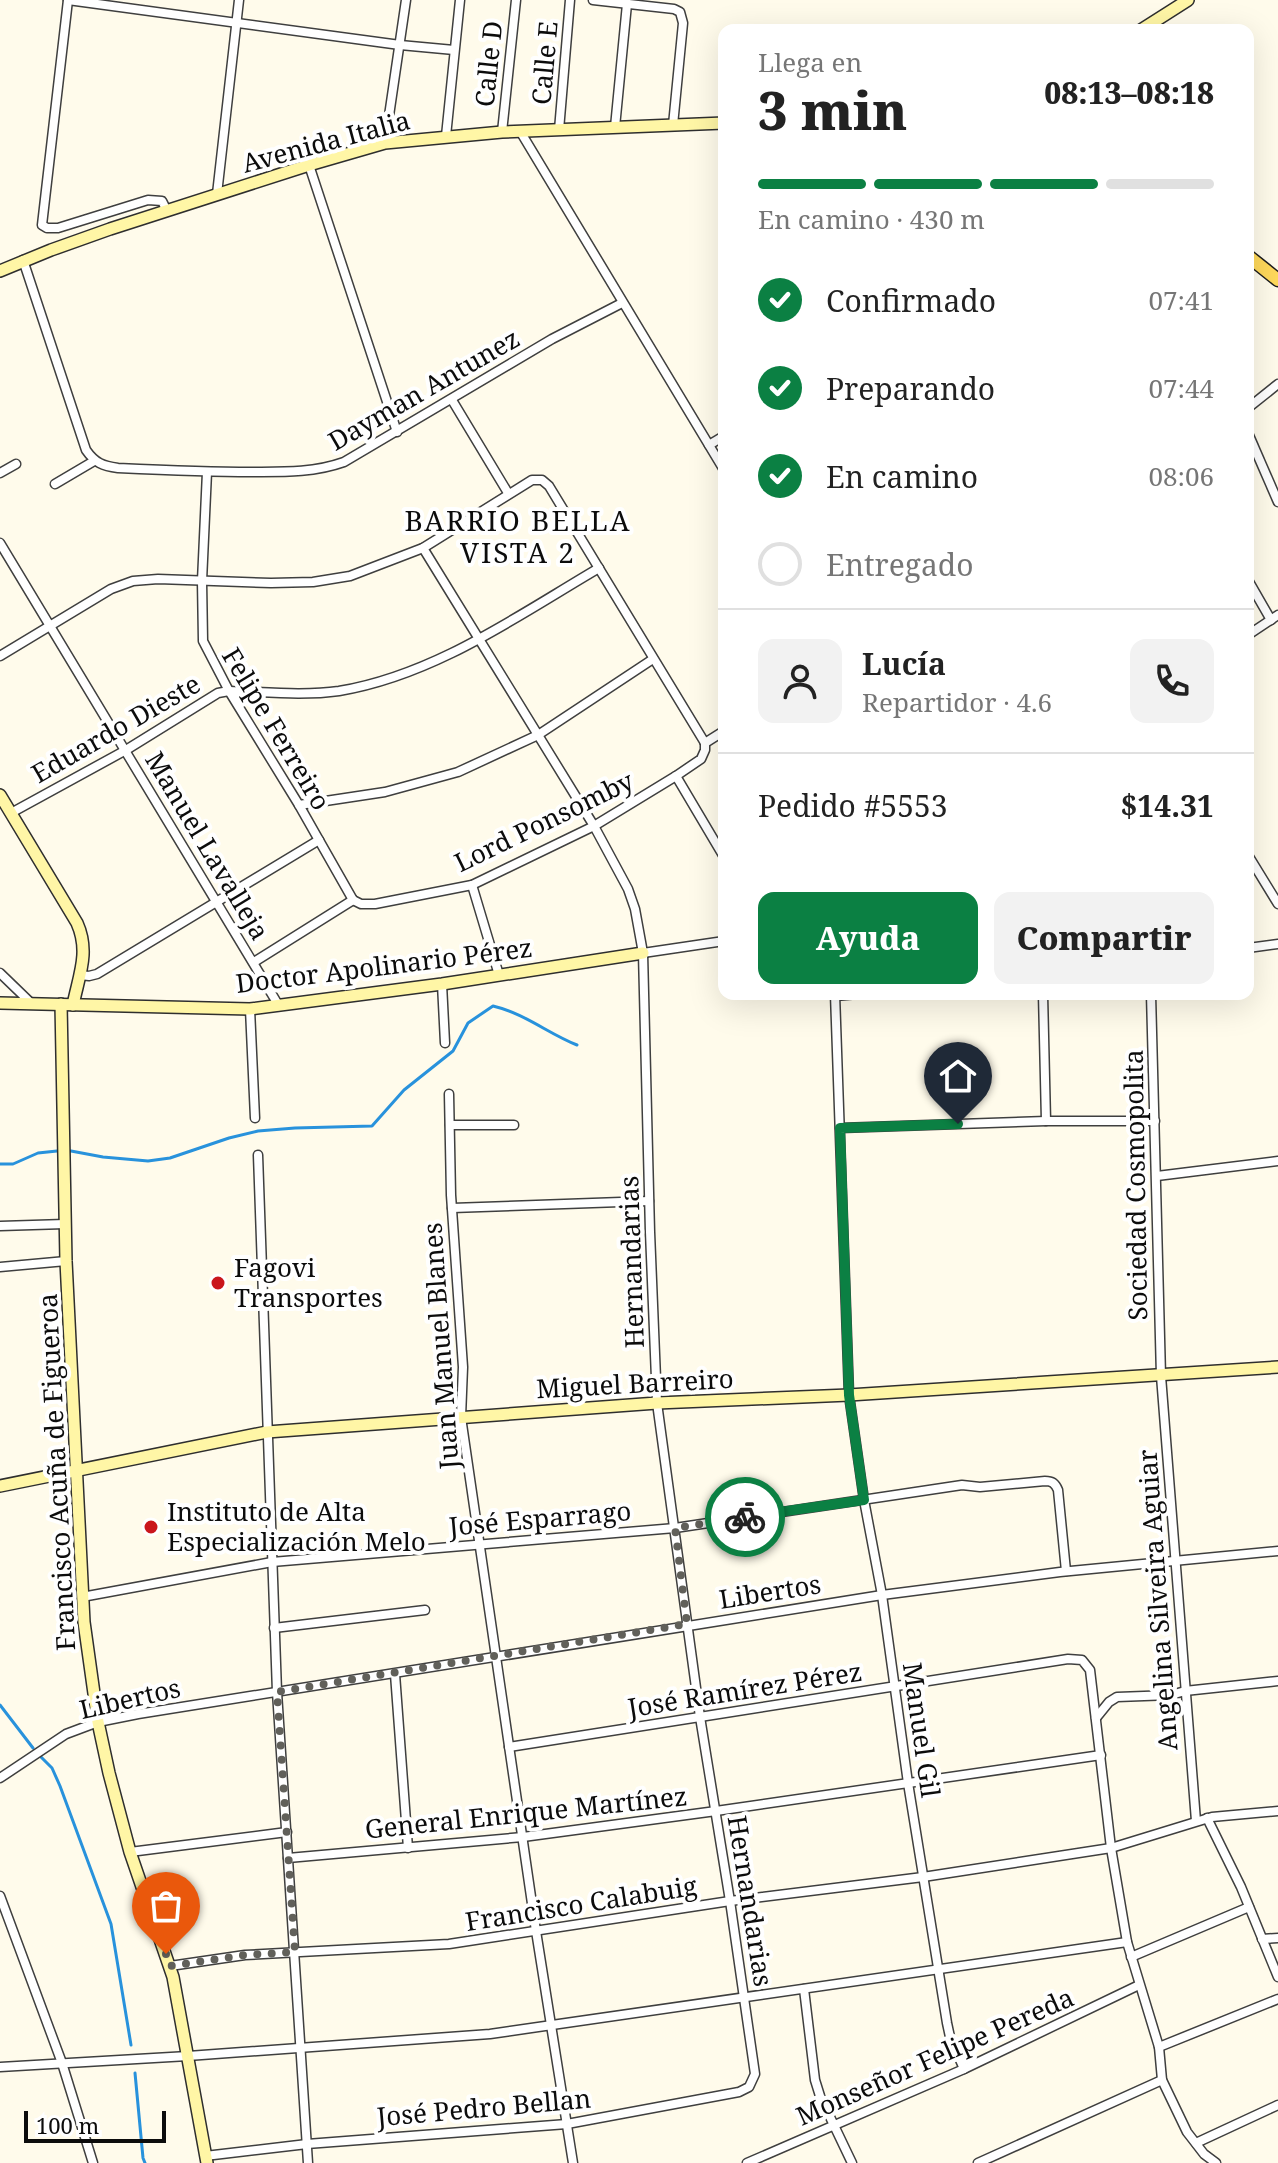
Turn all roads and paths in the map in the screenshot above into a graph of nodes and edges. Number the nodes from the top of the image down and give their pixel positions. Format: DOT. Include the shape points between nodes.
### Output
graph roads {
  1 [pos="68,0"];
  2 [pos="239,0"];
  3 [pos="406,0"];
  4 [pos="460,0"];
  5 [pos="516,0"];
  6 [pos="570,0"];
  7 [pos="593,0"];
  8 [pos="1188,0"];
  9 [pos="627,4"];
  10 [pos="236,23"];
  11 [pos="1150,24"];
  12 [pos="400,45"];
  13 [pos="454,50"];
  14 [pos="718,123"];
  15 [pos="673,125"];
  16 [pos="615,127"];
  17 [pos="559,130"];
  18 [pos="520,131"];
  19 [pos="502,132"];
  20 [pos="446,136"];
  21 [pos="385,143"];
  22 [pos="309,165"];
  23 [pos="217,194"];
  24 [pos="167,211"];
  25 [pos="1254,261"];
  26 [pos="19,262"];
  27 [pos="0,264"];
  28 [pos="0,271"];
  29 [pos="1278,280"];
  30 [pos="622,303"];
  31 [pos="1278,384"];
  32 [pos="452,400"];
  33 [pos="1254,403"];
  34 [pos="397,432"];
  35 [pos="718,440"];
  36 [pos="709,445"];
  37 [pos="1254,447"];
  38 [pos="718,460"];
  39 [pos="94,461"];
  40 [pos="16,464"];
  41 [pos="207,472"];
  42 [pos="0,473"];
  43 [pos="55,484"];
  44 [pos="508,493"];
  45 [pos="1278,502"];
  46 [pos="0,543"];
  47 [pos="423,548"];
  48 [pos="599,568"];
  49 [pos="202,581"];
  50 [pos="1254,589"];
  51 [pos="1274,617"];
  52 [pos="50,626"];
  53 [pos="1254,631"];
  54 [pos="479,639"];
  55 [pos="0,656"];
  56 [pos="653,659"];
  57 [pos="229,691"];
  58 [pos="538,735"];
  59 [pos="718,735"];
  60 [pos="705,743"];
  61 [pos="126,750"];
  62 [pos="676,776"];
  63 [pos="0,795"];
  64 [pos="299,805"];
  65 [pos="11,813"];
  66 [pos="594,826"];
  67 [pos="319,840"];
  68 [pos="718,847"];
  69 [pos="1254,865"];
  70 [pos="472,885"];
  71 [pos="353,900"];
  72 [pos="217,901"];
  73 [pos="1278,904"];
  74 [pos="718,942"];
  75 [pos="1278,944"];
  76 [pos="1254,947"];
  77 [pos="643,953"];
  78 [pos="254,962"];
  79 [pos="0,973"];
  80 [pos="80,975"];
  81 [pos="499,975"];
  82 [pos="442,984"];
  83 [pos="835,1000"];
  84 [pos="1043,1000"];
  85 [pos="1151,1000"];
  86 [pos="0,1003"];
  87 [pos="32,1004"];
  88 [pos="67,1005"];
  89 [pos="279,1006"];
  90 [pos="250,1009"];
  91 [pos="445,1043"];
  92 [pos="449,1094"];
  93 [pos="255,1118"];
  94 [pos="1046,1121"];
  95 [pos="1155,1121"];
  96 [pos="450,1125"];
  97 [pos="514,1125"];
  98 [pos="840,1128"];
  99 [pos="258,1155"];
  100 [pos="1278,1161"];
  101 [pos="1157,1176"];
  102 [pos="649,1201"];
  103 [pos="452,1208"];
  104 [pos="65,1224"];
  105 [pos="0,1226"];
  106 [pos="66,1261"];
  107 [pos="0,1267"];
  108 [pos="1278,1367"];
  109 [pos="1161,1376"];
  110 [pos="849,1395"];
  111 [pos="657,1403"];
  112 [pos="461,1417"];
  113 [pos="267,1432"];
  114 [pos="76,1470"];
  115 [pos="0,1486"];
  116 [pos="864,1500"];
  117 [pos="675,1528"];
  118 [pos="478,1543"];
  119 [pos="1278,1551"];
  120 [pos="272,1562"];
  121 [pos="1174,1562"];
  122 [pos="1066,1571"];
  123 [pos="882,1595"];
  124 [pos="82,1597"];
  125 [pos="425,1610"];
  126 [pos="687,1624"];
  127 [pos="274,1628"];
  128 [pos="496,1657"];
  129 [pos="395,1674"];
  130 [pos="1278,1681"];
  131 [pos="894,1686"];
  132 [pos="1185,1691"];
  133 [pos="277,1692"];
  134 [pos="700,1717"];
  135 [pos="1096,1718"];
  136 [pos="98,1722"];
  137 [pos="509,1747"];
  138 [pos="1101,1755"];
  139 [pos="0,1778"];
  140 [pos="908,1783"];
  141 [pos="716,1811"];
  142 [pos="1278,1811"];
  143 [pos="1207,1818"];
  144 [pos="1196,1821"];
  145 [pos="287,1832"];
  146 [pos="523,1837"];
  147 [pos="408,1848"];
  148 [pos="1111,1848"];
  149 [pos="130,1852"];
  150 [pos="288,1858"];
  151 [pos="923,1877"];
  152 [pos="0,1896"];
  153 [pos="730,1901"];
  154 [pos="1249,1907"];
  155 [pos="536,1931"];
  156 [pos="1278,1938"];
  157 [pos="1262,1939"];
  158 [pos="1127,1942"];
  159 [pos="295,1952"];
  160 [pos="1131,1957"];
  161 [pos="170,1966"];
  162 [pos="939,1970"];
  163 [pos="1278,1977"];
  164 [pos="1139,1985"];
  165 [pos="804,1989"];
  166 [pos="744,1996"];
  167 [pos="1278,1999"];
  168 [pos="550,2024"];
  169 [pos="301,2047"];
  170 [pos="1159,2047"];
  171 [pos="188,2056"];
  172 [pos="62,2063"];
  173 [pos="0,2067"];
  174 [pos="964,2069"];
  175 [pos="755,2074"];
  176 [pos="1162,2080"];
  177 [pos="1278,2105"];
  178 [pos="567,2124"];
  179 [pos="835,2126"];
  180 [pos="1196,2143"];
  181 [pos="307,2144"];
  182 [pos="1204,2154"];
  183 [pos="206,2159"];
  184 [pos="93,2163"];
  185 [pos="308,2163"];
  186 [pos="573,2163"];
  187 [pos="747,2163"];
  188 [pos="852,2163"];
  189 [pos="978,2163"];
  190 [pos="1198,2163"];
  191 [pos="1216,2163"];
  1 -- 10 [label="street"];
  1 -- 24 [label="street" via="42,225 58,228 148,200 162,201"];
  2 -- 10 [label="street"];
  3 -- 12 [label="street"];
  4 -- 13 [label="street"];
  5 -- 19 [label="street, Calle D"];
  6 -- 17 [label="street, Calle E"];
  7 -- 9 [label="street"];
  8 -- 11 [label="street"];
  9 -- 15 [label="street" via="674,9 683,17"];
  9 -- 16 [label="street"];
  10 -- 12 [label="street"];
  10 -- 23 [label="street"];
  12 -- 13 [label="street"];
  12 -- 21 [label="street"];
  13 -- 20 [label="street"];
  14 -- 15 [label="street, Avenida Italia"];
  15 -- 16 [label="street, Avenida Italia"];
  16 -- 17 [label="street, Avenida Italia"];
  17 -- 18 [label="street, Avenida Italia"];
  18 -- 19 [label="street, Avenida Italia"];
  18 -- 30 [label="street"];
  19 -- 20 [label="street, Avenida Italia"];
  20 -- 21 [label="street, Avenida Italia"];
  21 -- 22 [label="street, Avenida Italia"];
  22 -- 23 [label="street, Avenida Italia"];
  22 -- 34 [label="street"];
  23 -- 24 [label="street, Avenida Italia"];
  24 -- 26 [label="street, Avenida Italia"];
  25 -- 29 [label="main road"];
  26 -- 27 [label="street"];
  26 -- 28 [label="street, Avenida Italia"];
  26 -- 39 [label="street"];
  30 -- 32 [label="street, Dayman Antunez"];
  30 -- 36 [label="street"];
  31 -- 33 [label="street"];
  32 -- 34 [label="street, Dayman Antunez"];
  32 -- 44 [label="street"];
  34 -- 41 [label="street, Dayman Antunez" via="323,470"];
  35 -- 36 [label="street"];
  36 -- 38 [label="street"];
  37 -- 45 [label="street"];
  39 -- 41 [label="street, Dayman Antunez" via="118,468"];
  39 -- 43 [label="street"];
  40 -- 42 [label="street"];
  41 -- 49 [label="street, Felipe Ferreiro"];
  44 -- 47 [label="street"];
  44 -- 48 [label="street" via="542,480"];
  46 -- 52 [label="street, Manuel Lavalleja"];
  47 -- 49 [label="street" via="350,576 313,582"];
  47 -- 54 [label="street, Hernandarias"];
  48 -- 54 [label="street, Eduardo Dieste"];
  48 -- 56 [label="street"];
  49 -- 52 [label="street" via="133,581"];
  49 -- 57 [label="street, Felipe Ferreiro" via="203,641"];
  50 -- 51 [label="street"];
  51 -- 53 [label="street"];
  52 -- 55 [label="street"];
  52 -- 61 [label="street, Manuel Lavalleja"];
  54 -- 57 [label="street, Eduardo Dieste" via="372,684 302,693"];
  54 -- 58 [label="street, Hernandarias"];
  56 -- 58 [label="street"];
  56 -- 60 [label="street"];
  57 -- 61 [label="street, Eduardo Dieste"];
  57 -- 64 [label="street, Felipe Ferreiro"];
  58 -- 64 [label="street" via="458,772 385,792"];
  58 -- 66 [label="street, Hernandarias"];
  59 -- 60 [label="street, Lord Ponsomby"];
  60 -- 62 [label="street, Lord Ponsomby" via="701,759"];
  61 -- 65 [label="street, Eduardo Dieste"];
  61 -- 72 [label="street, Manuel Lavalleja"];
  62 -- 66 [label="street, Lord Ponsomby"];
  62 -- 68 [label="street"];
  63 -- 65 [label="street, Francisco Acuña de Figueroa"];
  64 -- 67 [label="street, Felipe Ferreiro"];
  65 -- 80 [label="street, Francisco Acuña de Figueroa" via="77,923 84,955"];
  66 -- 70 [label="street, Lord Ponsomby"];
  66 -- 77 [label="street, Hernandarias" via="628,889"];
  67 -- 71 [label="street, Felipe Ferreiro"];
  67 -- 72 [label="street"];
  69 -- 73 [label="street"];
  70 -- 71 [label="street, Lord Ponsomby" via="375,904"];
  70 -- 81 [label="street"];
  71 -- 78 [label="street"];
  72 -- 78 [label="street, Manuel Lavalleja"];
  72 -- 80 [label="street" via="97,974"];
  74 -- 77 [label="street, Doctor Apolinario Pérez"];
  75 -- 76 [label="street"];
  77 -- 81 [label="street, Doctor Apolinario Pérez"];
  77 -- 102 [label="street, Hernandarias"];
  78 -- 89 [label="street, Manuel Lavalleja"];
  79 -- 87 [label="street"];
  80 -- 88 [label="street, Francisco Acuña de Figueroa"];
  81 -- 82 [label="street, Doctor Apolinario Pérez"];
  82 -- 89 [label="street, Doctor Apolinario Pérez"];
  82 -- 91 [label="street"];
  83 -- 98 [label="street, Manuel Gil"];
  84 -- 94 [label="street"];
  85 -- 95 [label="street, Sociedad Cosmopolita"];
  86 -- 87 [label="street, Doctor Apolinario Pérez"];
  87 -- 88 [label="street, Doctor Apolinario Pérez"];
  88 -- 90 [label="street, Doctor Apolinario Pérez"];
  88 -- 104 [label="street, Francisco Acuña de Figueroa"];
  89 -- 90 [label="street, Doctor Apolinario Pérez"];
  90 -- 93 [label="street"];
  92 -- 96 [label="street, Juan Manuel Blanes"];
  94 -- 95 [label="street"];
  94 -- 98 [label="street"];
  95 -- 101 [label="street, Sociedad Cosmopolita"];
  96 -- 97 [label="street"];
  96 -- 103 [label="street, Juan Manuel Blanes"];
  98 -- 110 [label="street, Manuel Gil"];
  99 -- 113 [label="street"];
  100 -- 101 [label="street"];
  101 -- 109 [label="street, Sociedad Cosmopolita"];
  102 -- 103 [label="street"];
  102 -- 111 [label="street, Hernandarias"];
  103 -- 112 [label="street, Juan Manuel Blanes" via="462,1330"];
  104 -- 105 [label="street"];
  104 -- 106 [label="street, Francisco Acuña de Figueroa"];
  106 -- 107 [label="street"];
  106 -- 114 [label="street, Francisco Acuña de Figueroa"];
  108 -- 109 [label="street, Miguel Barreiro"];
  109 -- 110 [label="street, Miguel Barreiro"];
  109 -- 121 [label="street, Angelina Silveira Aguiar"];
  110 -- 111 [label="street, Miguel Barreiro"];
  110 -- 116 [label="street, Manuel Gil"];
  111 -- 112 [label="street, Miguel Barreiro"];
  111 -- 117 [label="street, Hernandarias"];
  112 -- 113 [label="street, Miguel Barreiro"];
  112 -- 118 [label="street, Juan Manuel Blanes"];
  113 -- 114 [label="street, Miguel Barreiro"];
  113 -- 120 [label="street"];
  114 -- 115 [label="street, Miguel Barreiro"];
  114 -- 124 [label="street, Francisco Acuña de Figueroa"];
  116 -- 117 [label="street, José Esparrago"];
  116 -- 122 [label="street, José Esparrago" via="962,1485 1051,1481 1058,1490"];
  116 -- 123 [label="street, Manuel Gil"];
  117 -- 118 [label="street, José Esparrago"];
  117 -- 126 [label="street, Hernandarias"];
  118 -- 120 [label="street, José Esparrago"];
  118 -- 128 [label="street, Juan Manuel Blanes"];
  119 -- 121 [label="street, Libertos"];
  120 -- 124 [label="street, José Esparrago"];
  120 -- 127 [label="street"];
  121 -- 122 [label="street, Libertos"];
  121 -- 132 [label="street, Angelina Silveira Aguiar"];
  122 -- 123 [label="street, Libertos"];
  123 -- 126 [label="street, Libertos"];
  123 -- 131 [label="street, Manuel Gil"];
  124 -- 136 [label="street, Francisco Acuña de Figueroa"];
  125 -- 127 [label="street"];
  126 -- 128 [label="street, Libertos"];
  126 -- 134 [label="street, Hernandarias"];
  127 -- 133 [label="street"];
  128 -- 129 [label="street, Libertos"];
  128 -- 137 [label="street, Juan Manuel Blanes"];
  129 -- 133 [label="street, Libertos"];
  129 -- 147 [label="street"];
  130 -- 132 [label="street"];
  131 -- 134 [label="street, José Ramírez Pérez"];
  131 -- 135 [label="street, José Ramírez Pérez" via="1082,1660 1090,1670"];
  131 -- 140 [label="street, Manuel Gil"];
  132 -- 135 [label="street" via="1117,1697"];
  132 -- 144 [label="street, Angelina Silveira Aguiar"];
  133 -- 136 [label="street, Libertos"];
  133 -- 145 [label="street"];
  134 -- 137 [label="street, José Ramírez Pérez"];
  134 -- 141 [label="street, Hernandarias"];
  135 -- 138 [label="street"];
  136 -- 139 [label="street, Libertos" via="66,1734"];
  136 -- 149 [label="street, Francisco Acuña de Figueroa"];
  137 -- 146 [label="street, Juan Manuel Blanes"];
  138 -- 140 [label="street, General Enrique Martínez"];
  138 -- 148 [label="street"];
  140 -- 141 [label="street, General Enrique Martínez"];
  140 -- 151 [label="street, Manuel Gil"];
  141 -- 146 [label="street, General Enrique Martínez"];
  141 -- 153 [label="street, Hernandarias"];
  142 -- 143 [label="street, Francisco Calabuig"];
  143 -- 144 [label="street, Francisco Calabuig"];
  143 -- 154 [label="street"];
  144 -- 148 [label="street, Francisco Calabuig"];
  145 -- 149 [label="street"];
  145 -- 150 [label="street"];
  146 -- 147 [label="street, General Enrique Martínez"];
  146 -- 155 [label="street, Juan Manuel Blanes"];
  147 -- 150 [label="street, General Enrique Martínez"];
  148 -- 151 [label="street, Francisco Calabuig"];
  148 -- 158 [label="street"];
  149 -- 161 [label="street, Francisco Acuña de Figueroa"];
  150 -- 159 [label="street"];
  151 -- 153 [label="street, Francisco Calabuig"];
  151 -- 162 [label="street, Manuel Gil"];
  152 -- 172 [label="street"];
  153 -- 155 [label="street, Francisco Calabuig"];
  153 -- 166 [label="street, Hernandarias"];
  154 -- 157 [label="street"];
  154 -- 160 [label="street"];
  155 -- 159 [label="street, Francisco Calabuig" via="449,1944"];
  155 -- 168 [label="street, Juan Manuel Blanes"];
  156 -- 157 [label="street"];
  157 -- 163 [label="street"];
  158 -- 160 [label="street"];
  158 -- 162 [label="street"];
  159 -- 161 [label="street, Francisco Calabuig"];
  159 -- 169 [label="street"];
  160 -- 164 [label="street"];
  161 -- 171 [label="street, Francisco Acuña de Figueroa"];
  162 -- 165 [label="street"];
  162 -- 174 [label="street, Manuel Gil" via="950,2037"];
  164 -- 170 [label="street"];
  164 -- 174 [label="street, Monseñor Felipe Pereda"];
  165 -- 166 [label="street"];
  165 -- 179 [label="street" via="815,2080"];
  166 -- 168 [label="street"];
  166 -- 175 [label="street, Hernandarias"];
  167 -- 170 [label="street"];
  168 -- 169 [label="street" via="490,2034"];
  168 -- 178 [label="street, Juan Manuel Blanes"];
  169 -- 171 [label="street"];
  169 -- 181 [label="street"];
  170 -- 176 [label="street"];
  171 -- 172 [label="street"];
  171 -- 183 [label="street, Francisco Acuña de Figueroa"];
  172 -- 173 [label="street"];
  172 -- 184 [label="street"];
  174 -- 179 [label="street, Monseñor Felipe Pereda"];
  175 -- 178 [label="street, José Pedro Bellan" via="749,2087 739,2092"];
  176 -- 180 [label="street"];
  176 -- 189 [label="street"];
  177 -- 180 [label="street"];
  178 -- 181 [label="street, José Pedro Bellan"];
  178 -- 186 [label="street, Juan Manuel Blanes"];
  179 -- 187 [label="street, Monseñor Felipe Pereda"];
  179 -- 188 [label="street"];
  180 -- 182 [label="street"];
  181 -- 183 [label="street, José Pedro Bellan"];
  181 -- 185 [label="street"];
  182 -- 190 [label="street"];
  182 -- 191 [label="street"];
}
